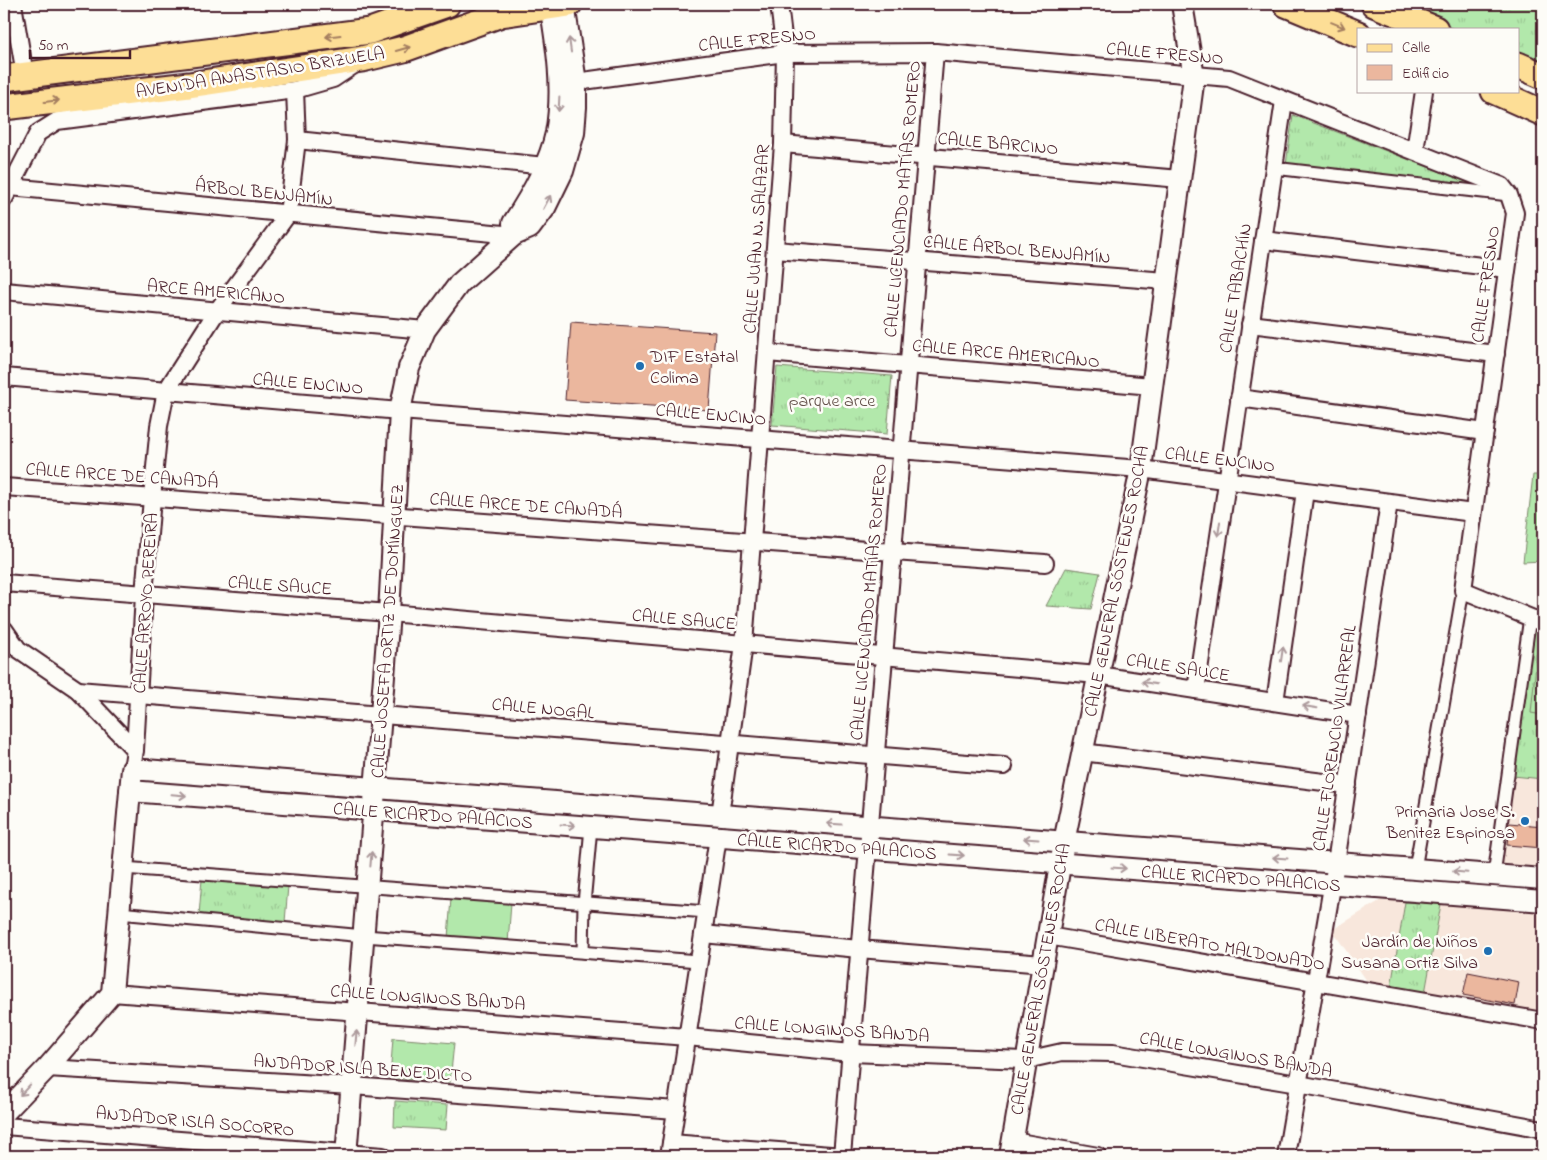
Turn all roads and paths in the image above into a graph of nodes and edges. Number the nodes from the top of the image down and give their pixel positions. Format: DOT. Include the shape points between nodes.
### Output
graph roads {
  1 [pos="12,4"];
  2 [pos="447,4"];
  3 [pos="779,4"];
  4 [pos="1182,4"];
  5 [pos="1286,4"];
  6 [pos="1374,4"];
  7 [pos="560,5"];
  8 [pos="1433,28"];
  9 [pos="1357,34"];
  10 [pos="935,52"];
  11 [pos="785,53"];
  12 [pos="362,59"];
  13 [pos="1520,66"];
  14 [pos="14,76"];
  15 [pos="1194,76"];
  16 [pos="1543,76"];
  17 [pos="576,82"];
  18 [pos="295,90"];
  19 [pos="1424,92"];
  20 [pos="1496,92"];
  21 [pos="1284,101"];
  22 [pos="4,107"];
  23 [pos="1543,113"];
  24 [pos="297,140"];
  25 [pos="783,144"];
  26 [pos="1415,151"];
  27 [pos="926,156"];
  28 [pos="544,166"];
  29 [pos="1274,168"];
  30 [pos="1180,179"];
  31 [pos="7,193"];
  32 [pos="1509,195"];
  33 [pos="288,214"];
  34 [pos="514,235"];
  35 [pos="1263,240"];
  36 [pos="775,250"];
  37 [pos="917,261"];
  38 [pos="1507,269"];
  39 [pos="1166,281"];
  40 [pos="4,291"];
  41 [pos="217,311"];
  42 [pos="1250,324"];
  43 [pos="425,330"];
  44 [pos="768,354"];
  45 [pos="1496,354"];
  46 [pos="908,365"];
  47 [pos="4,377"];
  48 [pos="1152,386"];
  49 [pos="166,391"];
  50 [pos="1239,398"];
  51 [pos="400,411"];
  52 [pos="1485,432"];
  53 [pos="761,438"];
  54 [pos="901,450"];
  55 [pos="1141,469"];
  56 [pos="1226,480"];
  57 [pos="4,487"];
  58 [pos="1305,491"];
  59 [pos="152,498"];
  60 [pos="1389,502"];
  61 [pos="1474,513"];
  62 [pos="395,516"];
  63 [pos="753,542"];
  64 [pos="893,552"];
  65 [pos="1045,563"];
  66 [pos="4,583"];
  67 [pos="1463,590"];
  68 [pos="144,595"];
  69 [pos="389,613"];
  70 [pos="1537,620"];
  71 [pos="4,629"];
  72 [pos="744,644"];
  73 [pos="884,657"];
  74 [pos="1098,675"];
  75 [pos="78,690"];
  76 [pos="1196,690"];
  77 [pos="139,696"];
  78 [pos="1275,702"];
  79 [pos="381,715"];
  80 [pos="1358,715"];
  81 [pos="731,744"];
  82 [pos="1082,752"];
  83 [pos="876,756"];
  84 [pos="134,760"];
  85 [pos="1004,766"];
  86 [pos="1348,785"];
  87 [pos="376,788"];
  88 [pos="130,791"];
  89 [pos="375,810"];
  90 [pos="720,815"];
  91 [pos="870,826"];
  92 [pos="591,827"];
  93 [pos="718,837"];
  94 [pos="1064,842"];
  95 [pos="868,848"];
  96 [pos="1336,863"];
  97 [pos="1060,864"];
  98 [pos="123,868"];
  99 [pos="1415,869"];
  100 [pos="1494,875"];
  101 [pos="1543,879"];
  102 [pos="1333,885"];
  103 [pos="368,888"];
  104 [pos="1543,901"];
  105 [pos="584,904"];
  106 [pos="707,912"];
  107 [pos="119,913"];
  108 [pos="703,934"];
  109 [pos="364,936"];
  110 [pos="1048,936"];
  111 [pos="859,949"];
  112 [pos="583,952"];
  113 [pos="699,961"];
  114 [pos="1043,964"];
  115 [pos="1316,982"];
  116 [pos="112,993"];
  117 [pos="358,1012"];
  118 [pos="1543,1021"];
  119 [pos="687,1037"];
  120 [pos="850,1054"];
  121 [pos="1026,1060"];
  122 [pos="47,1068"];
  123 [pos="1298,1084"];
  124 [pos="352,1086"];
  125 [pos="676,1110"];
  126 [pos="4,1113"];
  127 [pos="4,1126"];
  128 [pos="1543,1128"];
  129 [pos="1011,1149"];
  130 [pos="670,1150"];
  131 [pos="347,1155"];
  132 [pos="382,1156"];
  133 [pos="843,1156"];
  134 [pos="1098,1156"];
  135 [pos="1286,1156"];
  1 -- 14 [label="street"];
  2 -- 14 [label="main road, AVENIDA ANASTASIO BRIZUELA, one-way" via="370,31"];
  3 -- 11 [label="street, CALLE JUAN N. SALAZAR"];
  4 -- 15 [label="street, CALLE GENERAL SÓSTENES ROCHA"];
  5 -- 9 [label="main road, one-way"];
  6 -- 8 [label="main road"];
  12 -- 7 [label="main road, AVENIDA ANASTASIO BRIZUELA, one-way" via="404,49 501,14"];
  17 -- 7 [label="street, CALLE JOSEFA ORTIZ DE DOMÍNGUEZ, one-way"];
  7 -- 28 [label="street, one-way" via="559,106 555,135"];
  10 -- 11 [label="street, CALLE FRESNO"];
  10 -- 15 [label="street, CALLE FRESNO"];
  10 -- 27 [label="street, CALLE LICENCIADO MATÍAS ROMERO"];
  11 -- 17 [label="street, CALLE FRESNO"];
  11 -- 25 [label="street, CALLE JUAN N. SALAZAR"];
  12 -- 18 [label="street" via="333,79"];
  22 -- 12 [label="main road, AVENIDA ANASTASIO BRIZUELA, one-way" via="188,85"];
  13 -- 16 [label="main road"];
  15 -- 21 [label="street, CALLE FRESNO" via="1229,78"];
  15 -- 30 [label="street, CALLE GENERAL SÓSTENES ROCHA"];
  34 -- 17 [label="street, CALLE JOSEFA ORTIZ DE DOMÍNGUEZ, one-way" via="530,228 545,208 563,172 574,133"];
  18 -- 24 [label="street, CALLE ARROYO PEREIRA"];
  18 -- 31 [label="street" via="57,121 38,133"];
  19 -- 26 [label="street"];
  20 -- 23 [label="main road"];
  21 -- 26 [label="street, CALLE FRESNO"];
  21 -- 29 [label="street, CALLE TABACHÍN"];
  24 -- 28 [label="street"];
  24 -- 33 [label="street, CALLE ARROYO PEREIRA"];
  25 -- 27 [label="street, CALLE BARCINO"];
  25 -- 36 [label="street, CALLE JUAN N. SALAZAR"];
  26 -- 32 [label="street, CALLE FRESNO" via="1502,186"];
  27 -- 30 [label="street, CALLE BARCINO"];
  27 -- 37 [label="street, CALLE LICENCIADO MATÍAS ROMERO"];
  28 -- 34 [label="street" via="530,199 513,223"];
  29 -- 32 [label="street"];
  29 -- 35 [label="street, CALLE TABACHÍN"];
  30 -- 39 [label="street, CALLE GENERAL SÓSTENES ROCHA"];
  31 -- 33 [label="street, ÁRBOL BENJAMÍN"];
  32 -- 38 [label="street, CALLE FRESNO" via="1515,213"];
  33 -- 34 [label="street, ÁRBOL BENJAMÍN"];
  33 -- 41 [label="street, CALLE ARROYO PEREIRA"];
  34 -- 43 [label="street, CALLE JOSEFA ORTIZ DE DOMÍNGUEZ" via="459,284"];
  35 -- 38 [label="street"];
  35 -- 42 [label="street, CALLE TABACHÍN"];
  36 -- 37 [label="street, CALLE ÁRBOL BENJAMÍN"];
  36 -- 44 [label="street, CALLE JUAN N. SALAZAR"];
  37 -- 39 [label="street, CALLE ÁRBOL BENJAMÍN"];
  37 -- 46 [label="street, CALLE LICENCIADO MATÍAS ROMERO"];
  38 -- 45 [label="street, CALLE FRESNO"];
  39 -- 48 [label="street, CALLE GENERAL SÓSTENES ROCHA"];
  40 -- 41 [label="street, ARCE AMERICANO"];
  41 -- 43 [label="street, ARCE AMERICANO"];
  41 -- 49 [label="street, CALLE ARROYO PEREIRA"];
  42 -- 45 [label="street"];
  42 -- 50 [label="street, CALLE TABACHÍN"];
  43 -- 51 [label="street, CALLE JOSEFA ORTIZ DE DOMÍNGUEZ" via="409,368"];
  44 -- 46 [label="street, CALLE ARCE AMERICANO"];
  44 -- 53 [label="street, CALLE JUAN N. SALAZAR"];
  45 -- 52 [label="street, CALLE FRESNO"];
  46 -- 48 [label="street, CALLE ARCE AMERICANO"];
  46 -- 54 [label="street, CALLE LICENCIADO MATÍAS ROMERO"];
  47 -- 49 [label="street, CALLE ENCINO"];
  48 -- 55 [label="street, CALLE GENERAL SÓSTENES ROCHA"];
  49 -- 51 [label="street, CALLE ENCINO"];
  49 -- 59 [label="street, CALLE ARROYO PEREIRA"];
  50 -- 52 [label="street"];
  50 -- 56 [label="street, CALLE TABACHÍN"];
  51 -- 53 [label="street, CALLE ENCINO"];
  51 -- 62 [label="street, CALLE JOSEFA ORTIZ DE DOMÍNGUEZ"];
  52 -- 61 [label="street, CALLE FRESNO"];
  53 -- 54 [label="street, CALLE ENCINO"];
  53 -- 63 [label="street, CALLE JUAN N. SALAZAR"];
  54 -- 55 [label="street, CALLE ENCINO"];
  54 -- 64 [label="street, CALLE LICENCIADO MATÍAS ROMERO"];
  55 -- 56 [label="street, CALLE ENCINO"];
  55 -- 74 [label="street, CALLE GENERAL SÓSTENES ROCHA"];
  56 -- 58 [label="street, CALLE ENCINO"];
  56 -- 76 [label="street, CALLE TABACHÍN, one-way"];
  57 -- 59 [label="street, CALLE ARCE DE CANADÁ"];
  58 -- 60 [label="street, CALLE ENCINO"];
  78 -- 58 [label="street, one-way"];
  59 -- 62 [label="street, CALLE ARCE DE CANADÁ"];
  59 -- 68 [label="street, CALLE ARROYO PEREIRA"];
  60 -- 61 [label="street, CALLE ENCINO"];
  60 -- 80 [label="street, CALLE FLORENCIO VILLARREAL"];
  61 -- 67 [label="street, CALLE FRESNO"];
  62 -- 63 [label="street, CALLE ARCE DE CANADÁ"];
  62 -- 69 [label="street, CALLE JOSEFA ORTIZ DE DOMÍNGUEZ"];
  63 -- 64 [label="street, CALLE ARCE DE CANADÁ"];
  63 -- 72 [label="street, CALLE JUAN N. SALAZAR"];
  64 -- 65 [label="street, CALLE ARCE DE CANADÁ"];
  64 -- 73 [label="street, CALLE LICENCIADO MATÍAS ROMERO"];
  66 -- 68 [label="street, CALLE SAUCE"];
  67 -- 70 [label="street"];
  67 -- 99 [label="street"];
  68 -- 69 [label="street, CALLE SAUCE"];
  68 -- 77 [label="street, CALLE ARROYO PEREIRA"];
  69 -- 72 [label="street, CALLE SAUCE"];
  69 -- 79 [label="street, CALLE JOSEFA ORTIZ DE DOMÍNGUEZ"];
  70 -- 100 [label="street"];
  71 -- 75 [label="street" via="18,649"];
  72 -- 73 [label="street, CALLE SAUCE"];
  72 -- 81 [label="street, CALLE JUAN N. SALAZAR"];
  73 -- 74 [label="street, CALLE SAUCE"];
  73 -- 83 [label="street, CALLE LICENCIADO MATÍAS ROMERO"];
  76 -- 74 [label="street, CALLE SAUCE, one-way"];
  74 -- 82 [label="street, CALLE GENERAL SÓSTENES ROCHA"];
  75 -- 77 [label="street, CALLE NOGAL"];
  75 -- 84 [label="street"];
  76 -- 78 [label="street, CALLE SAUCE"];
  77 -- 79 [label="street, CALLE NOGAL"];
  77 -- 84 [label="street, CALLE ARROYO PEREIRA"];
  80 -- 78 [label="street, CALLE SAUCE, one-way"];
  79 -- 81 [label="street, CALLE NOGAL"];
  79 -- 87 [label="street, CALLE JOSEFA ORTIZ DE DOMÍNGUEZ"];
  80 -- 86 [label="street, CALLE FLORENCIO VILLARREAL"];
  81 -- 83 [label="street, CALLE NOGAL"];
  81 -- 90 [label="street, CALLE JUAN N. SALAZAR"];
  82 -- 86 [label="street"];
  82 -- 94 [label="street, CALLE GENERAL SÓSTENES ROCHA"];
  83 -- 85 [label="street, CALLE NOGAL"];
  83 -- 91 [label="street, CALLE LICENCIADO MATÍAS ROMERO"];
  84 -- 87 [label="street, CALLE RICARDO PALACIOS"];
  84 -- 88 [label="street, CALLE ARROYO PEREIRA"];
  86 -- 96 [label="street, CALLE FLORENCIO VILLARREAL"];
  87 -- 89 [label="street, CALLE JOSEFA ORTIZ DE DOMÍNGUEZ"];
  87 -- 90 [label="street, CALLE RICARDO PALACIOS"];
  88 -- 89 [label="street, CALLE RICARDO PALACIOS, one-way"];
  88 -- 98 [label="street, CALLE ARROYO PEREIRA"];
  89 -- 92 [label="street, CALLE RICARDO PALACIOS, one-way"];
  103 -- 89 [label="street, CALLE JOSEFA ORTIZ DE DOMÍNGUEZ, one-way"];
  91 -- 90 [label="street, CALLE RICARDO PALACIOS, one-way"];
  94 -- 91 [label="street, CALLE RICARDO PALACIOS, one-way"];
  91 -- 95 [label="street, CALLE LICENCIADO MATÍAS ROMERO"];
  92 -- 93 [label="street, CALLE RICARDO PALACIOS"];
  92 -- 105 [label="street"];
  93 -- 95 [label="street, CALLE RICARDO PALACIOS"];
  93 -- 106 [label="street"];
  96 -- 94 [label="street, CALLE RICARDO PALACIOS, one-way"];
  94 -- 97 [label="street, CALLE GENERAL SÓSTENES ROCHA"];
  95 -- 97 [label="street, CALLE RICARDO PALACIOS, one-way"];
  95 -- 111 [label="street, CALLE LICENCIADO MATÍAS ROMERO"];
  96 -- 99 [label="street, CALLE RICARDO PALACIOS"];
  96 -- 102 [label="street, CALLE FLORENCIO VILLARREAL"];
  97 -- 102 [label="street, CALLE RICARDO PALACIOS, one-way"];
  97 -- 110 [label="street, CALLE GENERAL SÓSTENES ROCHA"];
  98 -- 103 [label="street"];
  98 -- 107 [label="street, CALLE ARROYO PEREIRA"];
  100 -- 99 [label="street, CALLE RICARDO PALACIOS, one-way"];
  100 -- 101 [label="street, CALLE RICARDO PALACIOS"];
  102 -- 104 [label="street, CALLE RICARDO PALACIOS"];
  102 -- 115 [label="street, CALLE FLORENCIO VILLARREAL"];
  103 -- 105 [label="street"];
  103 -- 109 [label="street, CALLE JOSEFA ORTIZ DE DOMÍNGUEZ"];
  105 -- 106 [label="street"];
  105 -- 112 [label="street"];
  106 -- 108 [label="street"];
  107 -- 109 [label="street"];
  107 -- 116 [label="street, CALLE ARROYO PEREIRA"];
  108 -- 111 [label="street"];
  108 -- 113 [label="street"];
  109 -- 112 [label="street"];
  109 -- 117 [label="street, CALLE JOSEFA ORTIZ DE DOMÍNGUEZ"];
  110 -- 114 [label="street, CALLE GENERAL SÓSTENES ROCHA"];
  110 -- 115 [label="street, CALLE LIBERATO MALDONADO"];
  111 -- 114 [label="street"];
  111 -- 120 [label="street, CALLE LICENCIADO MATÍAS ROMERO"];
  112 -- 113 [label="street"];
  113 -- 119 [label="street"];
  114 -- 121 [label="street, CALLE GENERAL SÓSTENES ROCHA"];
  115 -- 118 [label="street, CALLE LIBERATO MALDONADO"];
  115 -- 123 [label="street, CALLE FLORENCIO VILLARREAL"];
  116 -- 117 [label="street, CALLE LONGINOS BANDA"];
  116 -- 122 [label="street"];
  117 -- 119 [label="street, CALLE LONGINOS BANDA"];
  124 -- 117 [label="street, CALLE JOSEFA ORTIZ DE DOMÍNGUEZ, one-way"];
  119 -- 120 [label="street, CALLE LONGINOS BANDA"];
  119 -- 125 [label="street"];
  120 -- 121 [label="street, CALLE LONGINOS BANDA"];
  120 -- 133 [label="street, CALLE LICENCIADO MATÍAS ROMERO"];
  121 -- 123 [label="street, CALLE LONGINOS BANDA" via="1062,1052 1113,1053"];
  121 -- 129 [label="street, CALLE GENERAL SÓSTENES ROCHA"];
  122 -- 124 [label="street, ANDADOR ISLA BENEDICTO"];
  122 -- 126 [label="street, one-way"];
  123 -- 128 [label="street, CALLE LONGINOS BANDA"];
  123 -- 135 [label="street, CALLE FLORENCIO VILLARREAL"];
  124 -- 125 [label="street, ANDADOR ISLA BENEDICTO"];
  124 -- 131 [label="street, CALLE JOSEFA ORTIZ DE DOMÍNGUEZ"];
  125 -- 130 [label="street"];
  127 -- 131 [label="street, ANDADOR ISLA SOCORRO"];
  129 -- 134 [label="street"];
  130 -- 133 [label="street"];
  131 -- 132 [label="street, ANDADOR ISLA SOCORRO"];
}
